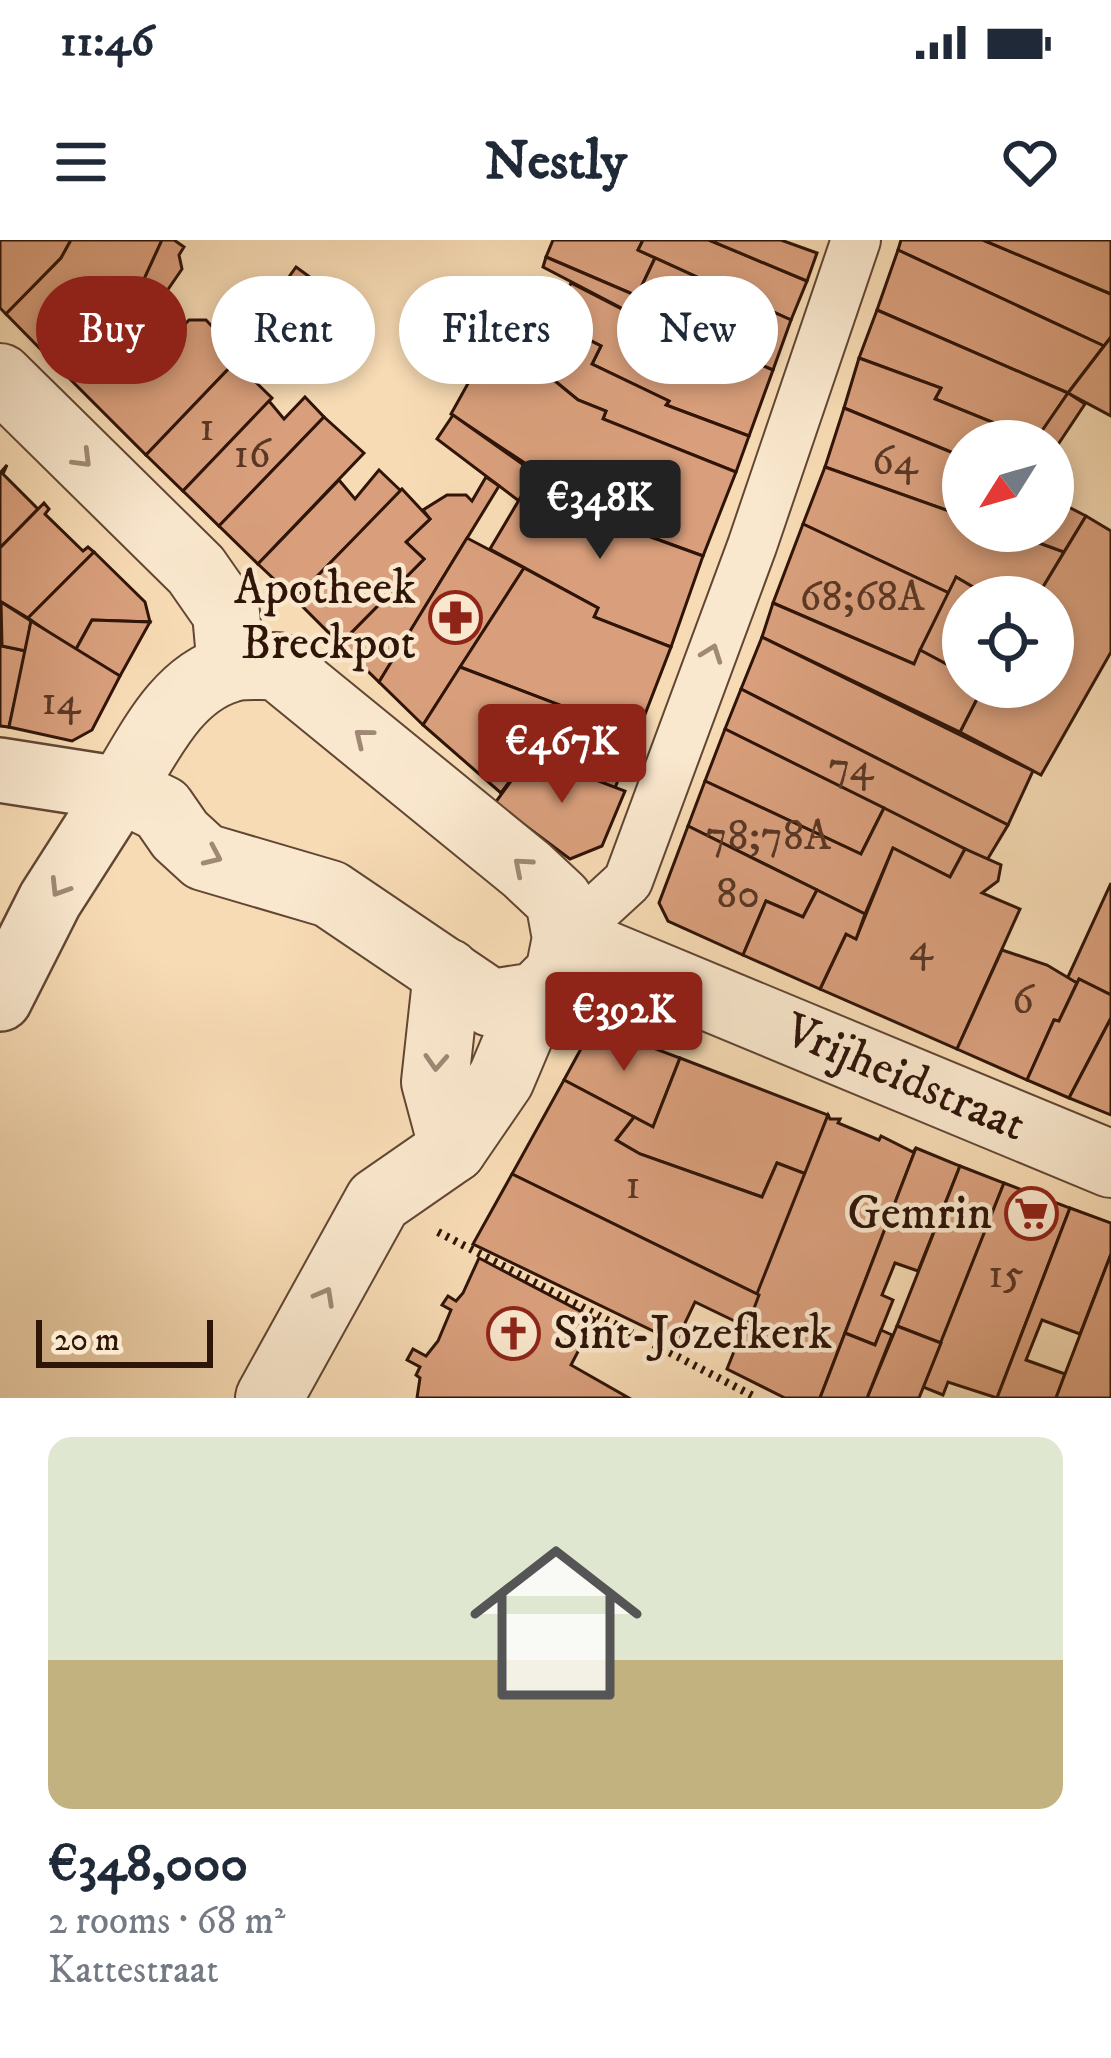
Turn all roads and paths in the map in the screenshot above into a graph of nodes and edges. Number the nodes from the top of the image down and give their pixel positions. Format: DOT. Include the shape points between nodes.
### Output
graph roads {
  1 [pos="856,240"];
  2 [pos="0,377"];
  3 [pos="230,668"];
  4 [pos="0,770"];
  5 [pos="121,789"];
  6 [pos="566,938"];
  7 [pos="446,972"];
  8 [pos="536,996"];
  9 [pos="0,999"];
  10 [pos="453,1150"];
  11 [pos="1111,1165"];
  12 [pos="378,1201"];
  13 [pos="269,1398"];
  14 [pos="757,1398"];
  6 -- 1 [label="street, one-way" via="628,881"];
  2 -- 3 [label="street, one-way" via="196,570 226,613"];
  3 -- 5 [label="street" via="172,708"];
  6 -- 3 [label="street, one-way" via="559,900 277,667"];
  4 -- 5 [label="street"];
  5 -- 7 [label="street, one-way" via="162,809 204,857 330,894"];
  5 -- 9 [label="street, one-way" via="50,900"];
  6 -- 8 [label="street" via="559,973"];
  6 -- 11 [label="street, Vrijheidstraat"];
  7 -- 8 [label="street" via="491,1003"];
  7 -- 10 [label="street, one-way" via="435,1082"];
  8 -- 10 [label="street" via="501,1079"];
  10 -- 12 [label="street"];
  13 -- 12 [label="street, one-way"];
  12 -- 14 [label="path"];
}
